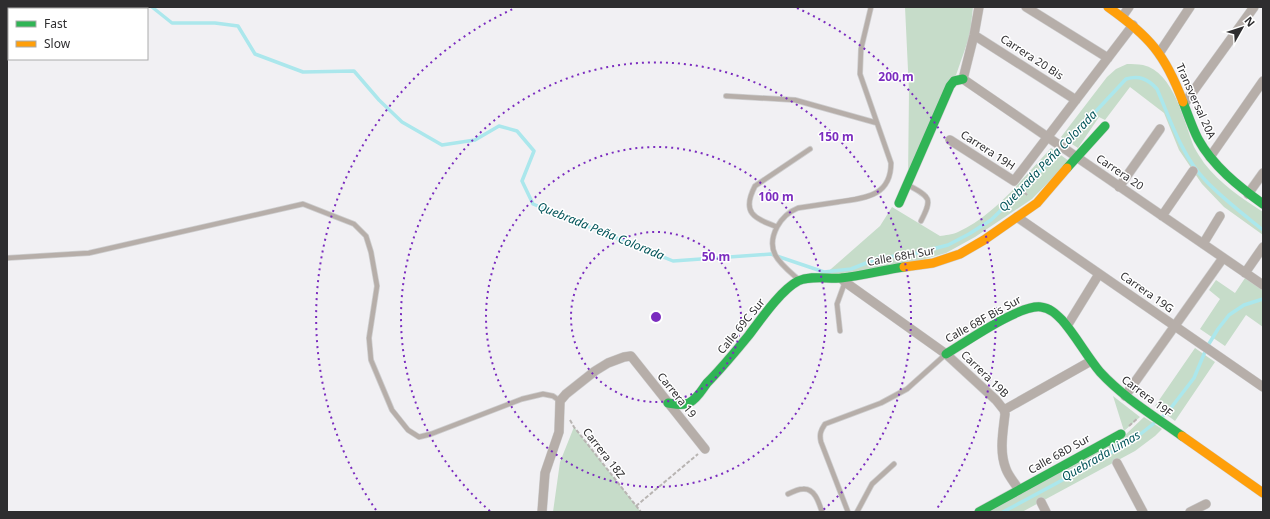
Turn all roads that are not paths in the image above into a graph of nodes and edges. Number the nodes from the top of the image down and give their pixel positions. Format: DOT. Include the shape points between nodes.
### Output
graph roads {
  1 [pos="871,7"];
  2 [pos="979,7"];
  3 [pos="1026,7"];
  4 [pos="1108,7"];
  5 [pos="1129,7"];
  6 [pos="1190,7"];
  7 [pos="1256,7"];
  8 [pos="1263,12"];
  9 [pos="1122,17"];
  10 [pos="1133,25"];
  11 [pos="974,35"];
  12 [pos="1160,52"];
  13 [pos="1108,58"];
  14 [pos="963,79"];
  15 [pos="1263,81"];
  16 [pos="726,96"];
  17 [pos="1076,100"];
  18 [pos="1184,104"];
  19 [pos="877,123"];
  20 [pos="1105,126"];
  21 [pos="1160,130"];
  22 [pos="1047,137"];
  23 [pos="950,140"];
  24 [pos="810,149"];
  25 [pos="1073,155"];
  26 [pos="1210,157"];
  27 [pos="1193,171"];
  28 [pos="1263,173"];
  29 [pos="907,184"];
  30 [pos="1119,187"];
  31 [pos="1248,194"];
  32 [pos="899,203"];
  33 [pos="1263,204"];
  34 [pos="1162,216"];
  35 [pos="1220,216"];
  36 [pos="1017,217"];
  37 [pos="921,221"];
  38 [pos="778,227"];
  39 [pos="1203,244"];
  40 [pos="1263,247"];
  41 [pos="7,258"];
  42 [pos="1223,258"];
  43 [pos="1245,273"];
  44 [pos="1099,274"];
  45 [pos="799,280"];
  46 [pos="843,280"];
  47 [pos="1263,285"];
  48 [pos="1033,306"];
  49 [pos="1067,326"];
  50 [pos="1175,326"];
  51 [pos="840,331"];
  52 [pos="946,354"];
  53 [pos="1091,361"];
  54 [pos="1263,387"];
  55 [pos="1125,396"];
  56 [pos="560,401"];
  57 [pos="668,403"];
  58 [pos="1004,410"];
  59 [pos="1121,434"];
  60 [pos="705,448"];
  61 [pos="1117,462"];
  62 [pos="894,464"];
  63 [pos="1019,490"];
  64 [pos="1263,493"];
  65 [pos="788,494"];
  66 [pos="1041,502"];
  67 [pos="1206,504"];
  68 [pos="542,512"];
  69 [pos="822,512"];
  70 [pos="848,512"];
  71 [pos="857,512"];
  72 [pos="979,512"];
  73 [pos="1046,512"];
  74 [pos="1143,512"];
  75 [pos="1190,512"];
  1 -- 19 [label="lane" via="861,49 860,74"];
  2 -- 11 [label="street"];
  3 -- 13 [label="street"];
  4 -- 9 [label="street, Transversal 20A"];
  5 -- 9 [label="street"];
  6 -- 12 [label="street"];
  7 -- 8 [label="street"];
  7 -- 18 [label="street"];
  9 -- 10 [label="street, Transversal 20A"];
  10 -- 12 [label="street, Transversal 20A"];
  10 -- 13 [label="street"];
  11 -- 14 [label="street"];
  11 -- 17 [label="street, Carrera 20 Bis"];
  12 -- 18 [label="street, Transversal 20A"];
  13 -- 17 [label="street"];
  14 -- 22 [label="street, Carrera 20"];
  14 -- 29 [label="street" via="954,81 950,86"];
  15 -- 26 [label="street"];
  16 -- 19 [label="lane" via="796,100"];
  17 -- 22 [label="street"];
  18 -- 26 [label="street, Transversal 20A" via="1194,129"];
  19 -- 38 [label="lane" via="891,163 891,171 885,186 868,198 798,208 783,218"];
  20 -- 25 [label="street, Calle 68H Sur"];
  21 -- 30 [label="street"];
  22 -- 23 [label="street, Carrera 19H" via="1014,181"];
  22 -- 25 [label="street, Carrera 20"];
  24 -- 38 [label="lane" via="755,186 751,194 749,204 752,214 758,220"];
  25 -- 30 [label="street, Carrera 20"];
  25 -- 36 [label="street, Calle 68H Sur" via="1037,203"];
  26 -- 31 [label="street, Transversal 20A"];
  27 -- 34 [label="street"];
  28 -- 31 [label="street"];
  29 -- 32 [label="street"];
  29 -- 37 [label="lane" via="928,200 929,206"];
  30 -- 34 [label="street, Carrera 20"];
  31 -- 33 [label="street, Transversal 20A"];
  34 -- 39 [label="street, Carrera 20"];
  35 -- 39 [label="street"];
  36 -- 44 [label="street, Carrera 19G"];
  36 -- 46 [label="street, Calle 68H Sur" via="984,240 947,259"];
  38 -- 45 [label="lane" via="773,238 773,250 779,261"];
  39 -- 42 [label="street, Carrera 20"];
  40 -- 43 [label="street"];
  41 -- 56 [label="lane" via="89,254 303,204 354,224 366,236 377,286 369,338 371,360 392,410 408,430 419,436 431,434 522,399 543,394"];
  42 -- 43 [label="street, Carrera 20"];
  42 -- 50 [label="street"];
  43 -- 47 [label="street, Carrera 20"];
  44 -- 49 [label="street"];
  44 -- 50 [label="street, Carrera 19G"];
  45 -- 46 [label="street"];
  45 -- 57 [label="street, Calle 69C Sur" via="770,308 697,398 687,404"];
  46 -- 51 [label="lane" via="837,304"];
  46 -- 52 [label="street, Carrera 19B"];
  48 -- 49 [label="street, Carrera 19F" via="1049,309"];
  48 -- 52 [label="street, Calle 68F Bis Sur" via="1014,313"];
  49 -- 53 [label="street, Carrera 19F"];
  50 -- 54 [label="street, Carrera 19G"];
  50 -- 55 [label="street"];
  52 -- 58 [label="street, Carrera 19B"];
  52 -- 70 [label="lane" via="907,389 881,403 825,424 821,429 821,442"];
  53 -- 55 [label="street, Carrera 19F"];
  53 -- 58 [label="street"];
  55 -- 64 [label="street, Carrera 19F"];
  56 -- 57 [label="street, Carrera 19" via="595,371 608,363 630,356"];
  56 -- 68 [label="street" via="559,432 545,473"];
  57 -- 60 [label="street, Carrera 19"];
  58 -- 63 [label="street, Carrera 19B" via="1004,462 1008,474"];
  59 -- 63 [label="street, Calle 68D Sur"];
  61 -- 74 [label="street"];
  62 -- 71 [label="lane" via="872,484"];
  63 -- 72 [label="street, Calle 68D Sur"];
  65 -- 69 [label="lane" via="804,489 810,491 816,497"];
  66 -- 73 [label="street"];
  67 -- 75 [label="street"];
}
